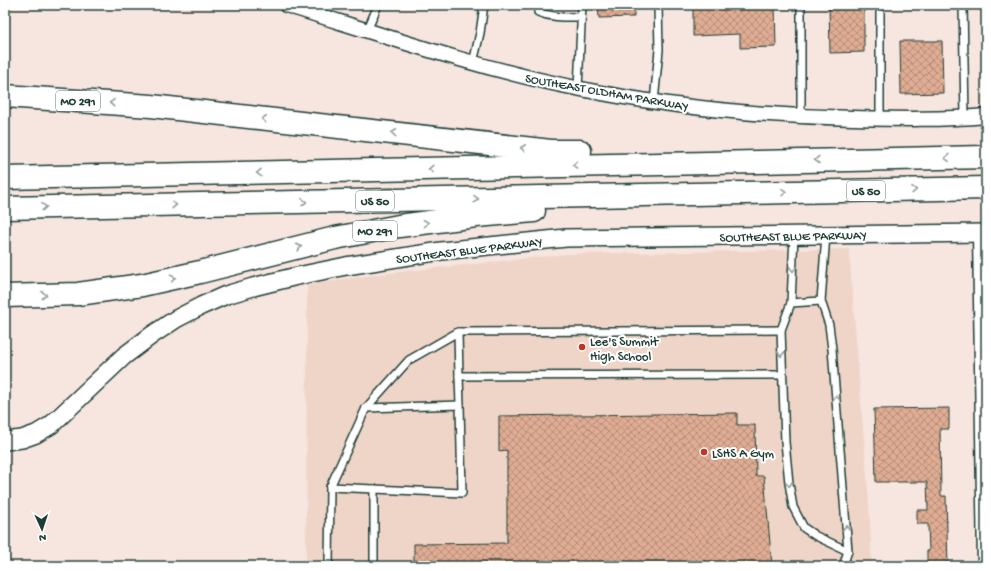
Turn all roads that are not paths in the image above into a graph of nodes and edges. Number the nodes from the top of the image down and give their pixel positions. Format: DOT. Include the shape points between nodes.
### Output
graph roads {
  1 [pos="286,5"];
  2 [pos="378,5"];
  3 [pos="484,5"];
  4 [pos="582,5"];
  5 [pos="658,5"];
  6 [pos="801,5"];
  7 [pos="963,5"];
  8 [pos="538,9"];
  9 [pos="880,13"];
  10 [pos="581,17"];
  11 [pos="367,30"];
  12 [pos="473,63"];
  13 [pos="578,88"];
  14 [pos="5,96"];
  15 [pos="654,102"];
  16 [pos="802,116"];
  17 [pos="986,116"];
  18 [pos="965,118"];
  19 [pos="880,119"];
  20 [pos="986,157"];
  21 [pos="768,161"];
  22 [pos="5,178"];
  23 [pos="986,188"];
  24 [pos="745,193"];
  25 [pos="5,208"];
  26 [pos="983,233"];
  27 [pos="794,235"];
  28 [pos="826,235"];
  29 [pos="5,296"];
  30 [pos="984,300"];
  31 [pos="821,301"];
  32 [pos="791,303"];
  33 [pos="781,330"];
  34 [pos="458,332"];
  35 [pos="782,375"];
  36 [pos="459,376"];
  37 [pos="460,405"];
  38 [pos="366,408"];
  39 [pos="5,441"];
  40 [pos="330,487"];
  41 [pos="374,489"];
  42 [pos="848,551"];
  43 [pos="329,566"];
  44 [pos="374,566"];
  45 [pos="843,566"];
  46 [pos="985,566"];
  1 -- 11 [label="street, SOUTHEAST OLDHAM PARKWAY"];
  2 -- 11 [label="lane"];
  3 -- 12 [label="lane"];
  4 -- 10 [label="lane"];
  5 -- 15 [label="lane" via="659,50"];
  6 -- 16 [label="lane"];
  7 -- 18 [label="lane"];
  8 -- 10 [label="lane" via="544,14 562,18"];
  9 -- 19 [label="lane"];
  10 -- 13 [label="lane"];
  11 -- 12 [label="street, SOUTHEAST OLDHAM PARKWAY"];
  12 -- 13 [label="street, SOUTHEAST OLDHAM PARKWAY"];
  13 -- 15 [label="street, SOUTHEAST OLDHAM PARKWAY"];
  21 -- 14 [label="highway, MO 291, one-way" via="754,150 551,151 151,106"];
  15 -- 16 [label="street, SOUTHEAST OLDHAM PARKWAY"];
  16 -- 19 [label="street, SOUTHEAST OLDHAM PARKWAY"];
  17 -- 18 [label="street, SOUTHEAST OLDHAM PARKWAY"];
  18 -- 19 [label="street, SOUTHEAST OLDHAM PARKWAY"];
  20 -- 21 [label="highway, one-way"];
  21 -- 22 [label="highway, one-way"];
  24 -- 23 [label="highway, US 50, one-way"];
  25 -- 24 [label="highway, US 50, one-way"];
  29 -- 24 [label="highway, MO 291, one-way" via="78,294 142,285 335,238 407,225 564,208 731,205"];
  26 -- 28 [label="street, SOUTHEAST BLUE PARKWAY"];
  26 -- 30 [label="street"];
  27 -- 28 [label="street, SOUTHEAST BLUE PARKWAY"];
  27 -- 32 [label="lane, one-way"];
  27 -- 39 [label="street, SOUTHEAST BLUE PARKWAY" via="566,238 495,244 346,266 253,287 226,295 176,319 124,356 51,425 22,439"];
  28 -- 31 [label="lane"];
  30 -- 46 [label="street"];
  31 -- 32 [label="lane"];
  42 -- 31 [label="lane, one-way" via="832,350 829,325"];
  32 -- 33 [label="lane"];
  33 -- 34 [label="lane"];
  33 -- 35 [label="lane, one-way"];
  34 -- 36 [label="lane"];
  34 -- 38 [label="lane" via="409,360"];
  35 -- 36 [label="lane"];
  35 -- 42 [label="lane, one-way" via="788,482 793,507 804,528"];
  36 -- 37 [label="lane"];
  37 -- 38 [label="lane"];
  37 -- 41 [label="lane" via="462,493"];
  38 -- 40 [label="lane"];
  40 -- 41 [label="lane"];
  40 -- 43 [label="lane"];
  41 -- 44 [label="lane"];
  42 -- 45 [label="lane"];
}
